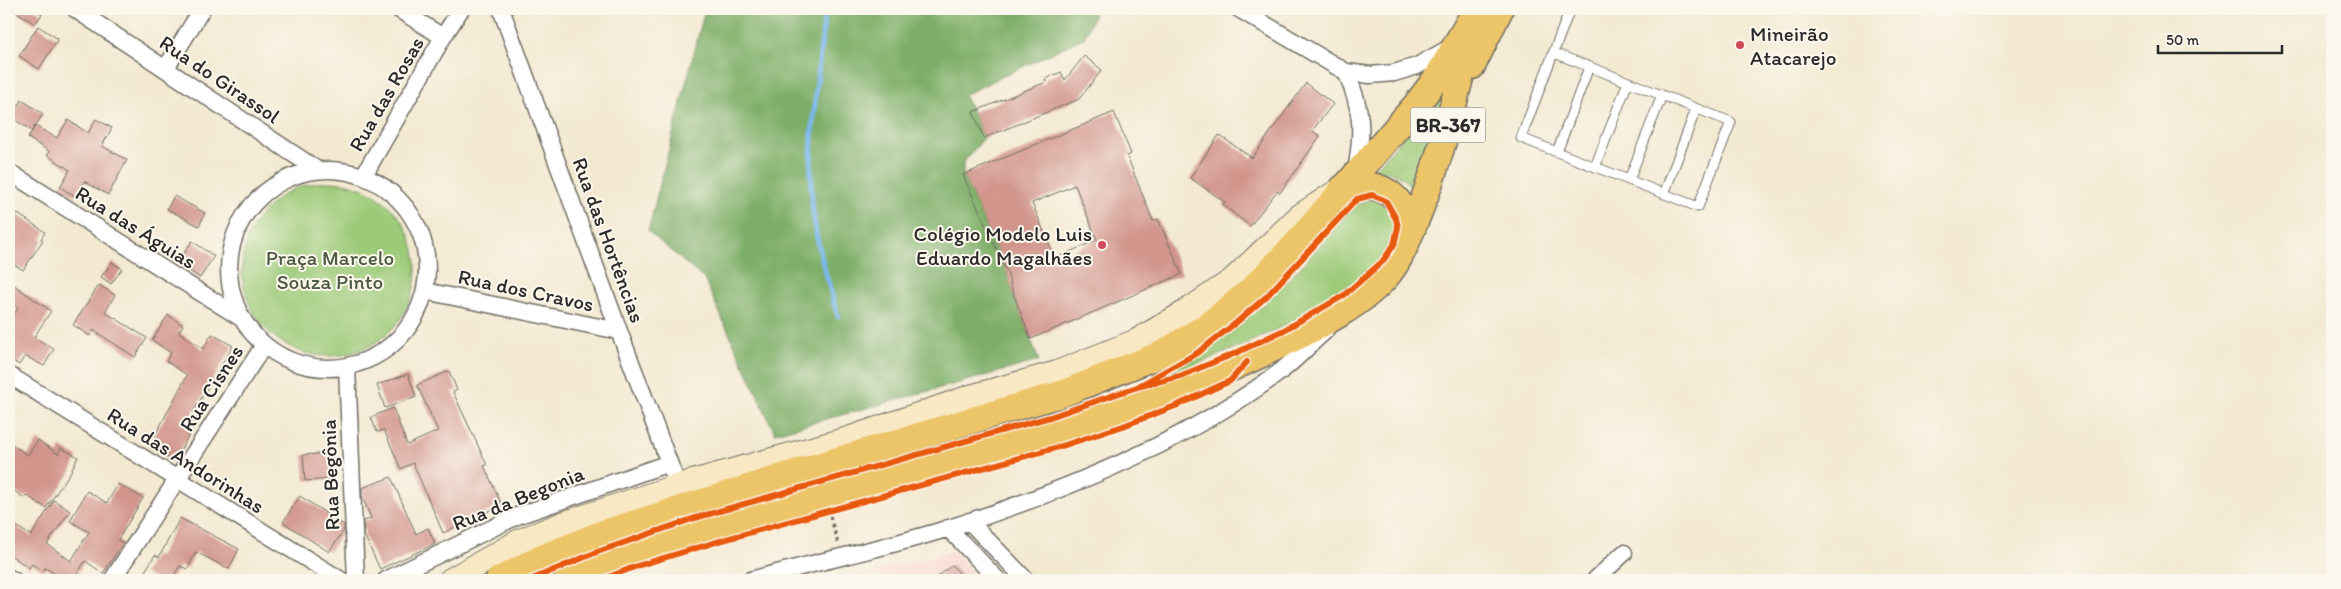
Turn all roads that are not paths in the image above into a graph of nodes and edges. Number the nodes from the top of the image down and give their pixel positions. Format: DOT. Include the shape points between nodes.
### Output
graph roads {
  1 [pos="75,9"];
  2 [pos="202,9"];
  3 [pos="398,9"];
  4 [pos="461,9"];
  5 [pos="502,9"];
  6 [pos="1238,9"];
  7 [pos="1570,9"];
  8 [pos="1484,10"];
  9 [pos="443,37"];
  10 [pos="1457,44"];
  11 [pos="1554,53"];
  12 [pos="1589,67"];
  13 [pos="166,68"];
  14 [pos="1346,72"];
  15 [pos="1628,82"];
  16 [pos="1662,96"];
  17 [pos="1696,109"];
  18 [pos="1557,152"];
  19 [pos="1595,167"];
  20 [pos="316,169"];
  21 [pos="9,172"];
  22 [pos="364,175"];
  23 [pos="1350,180"];
  24 [pos="1629,180"];
  25 [pos="1664,194"];
  26 [pos="1410,234"];
  27 [pos="426,291"];
  28 [pos="1352,306"];
  29 [pos="241,318"];
  30 [pos="619,331"];
  31 [pos="264,345"];
  32 [pos="347,367"];
  33 [pos="9,375"];
  34 [pos="957,426"];
  35 [pos="848,438"];
  36 [pos="669,463"];
  37 [pos="177,479"];
  38 [pos="678,486"];
  39 [pos="969,521"];
  40 [pos="948,528"];
  41 [pos="1624,553"];
  42 [pos="9,578"];
  43 [pos="13,580"];
  44 [pos="112,580"];
  45 [pos="341,580"];
  46 [pos="356,580"];
  47 [pos="386,580"];
  48 [pos="451,580"];
  49 [pos="499,580"];
  50 [pos="567,580"];
  51 [pos="751,580"];
  52 [pos="998,580"];
  53 [pos="1026,580"];
  54 [pos="1595,580"];
  1 -- 13 [label="street, Rua do Girassol"];
  2 -- 13 [label="street"];
  3 -- 9 [label="street"];
  4 -- 9 [label="street, Rua das Rosas"];
  5 -- 30 [label="street, Rua das Hortências"];
  6 -- 14 [label="street"];
  7 -- 11 [label="lane"];
  8 -- 10 [label="main road, BR-367"];
  8 -- 26 [label="main road, BR-367" via="1427,192"];
  9 -- 22 [label="street, Rua das Rosas"];
  10 -- 14 [label="street" via="1417,66 1394,73"];
  10 -- 23 [label="main road, BR-367" via="1417,104"];
  11 -- 12 [label="lane"];
  11 -- 18 [label="lane" via="1521,138"];
  12 -- 15 [label="lane"];
  12 -- 18 [label="lane"];
  13 -- 20 [label="street, Rua do Girassol"];
  14 -- 23 [label="street" via="1362,121"];
  15 -- 16 [label="lane"];
  15 -- 19 [label="lane"];
  16 -- 17 [label="lane"];
  16 -- 24 [label="lane"];
  17 -- 25 [label="lane"];
  17 -- 25 [label="lane" via="1731,122 1728,131 1698,207"];
  18 -- 19 [label="lane"];
  19 -- 24 [label="lane"];
  20 -- 22 [label="street" via="340,169"];
  20 -- 29 [label="street" via="282,180 268,189 254,201 236,231 228,266 234,302"];
  21 -- 29 [label="street, Rua das Águias"];
  22 -- 27 [label="street" via="394,194 416,222 427,256"];
  23 -- 26 [label="main road" via="1356,185 1383,189 1394,197 1409,220"];
  23 -- 34 [label="main road, BR-367" via="1298,243 1250,291 1210,324 1164,353 1064,393"];
  23 -- 35 [label="street" via="1300,216 1233,280 1137,341 1056,374 970,397"];
  24 -- 25 [label="lane"];
  26 -- 28 [label="main road, BR-367" via="1387,276"];
  27 -- 30 [label="street, Rua dos Cravos"];
  27 -- 32 [label="street" via="419,310 398,341 374,358"];
  28 -- 39 [label="street" via="1278,373 1226,408 1157,445 1070,484"];
  28 -- 50 [label="main road, BR-367" via="1247,362 1195,384 1046,434 663,544"];
  29 -- 31 [label="street"];
  30 -- 36 [label="street, Rua das Hortências"];
  31 -- 32 [label="street" via="282,358 303,366"];
  31 -- 37 [label="street, Rua Cisnes"];
  32 -- 46 [label="street, Rua Begônia"];
  33 -- 37 [label="street, Rua das Andorinhas"];
  34 -- 35 [label="main road"];
  34 -- 49 [label="main road, BR-367" via="799,471 601,534 539,559"];
  35 -- 38 [label="street"];
  36 -- 38 [label="street, Rua das Hortências"];
  36 -- 47 [label="street, Rua da Begonia" via="517,516"];
  37 -- 44 [label="street, Rua Cisnes"];
  37 -- 45 [label="street, Rua das Andorinhas"];
  38 -- 48 [label="street" via="520,541"];
  39 -- 40 [label="street"];
  39 -- 53 [label="street"];
  40 -- 51 [label="street"];
  40 -- 52 [label="street"];
  41 -- 54 [label="street"];
  42 -- 43 [label="street"];
}
